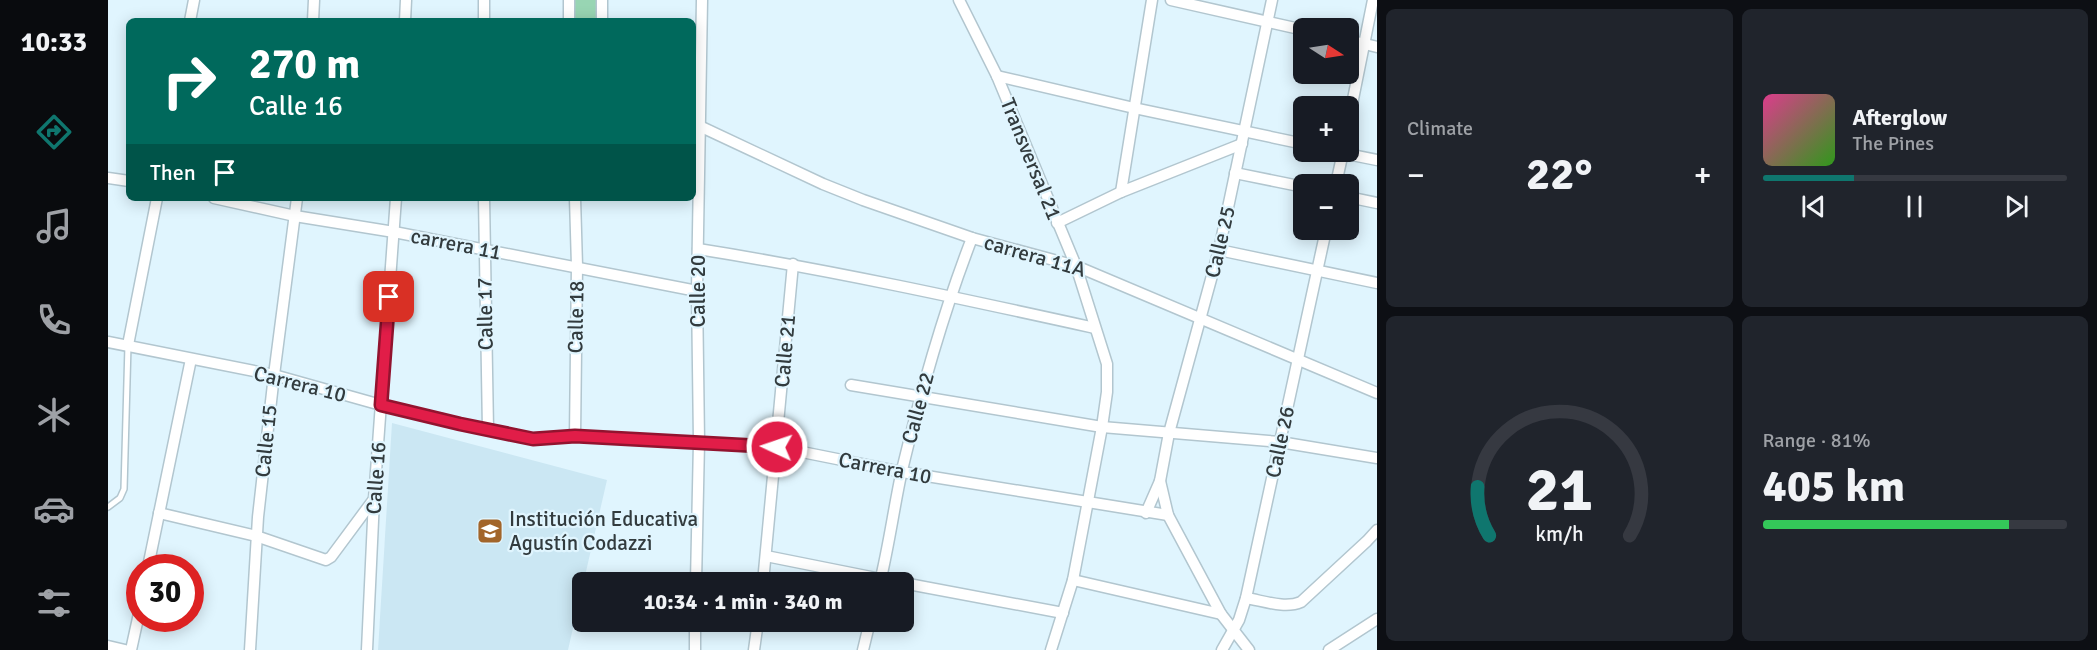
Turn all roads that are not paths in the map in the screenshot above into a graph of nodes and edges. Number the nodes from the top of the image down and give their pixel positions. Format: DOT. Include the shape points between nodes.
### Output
graph roads {
  1 [pos="194,0"];
  2 [pos="314,0"];
  3 [pos="406,0"];
  4 [pos="484,0"];
  5 [pos="569,0"];
  6 [pos="602,0"];
  7 [pos="702,0"];
  8 [pos="959,0"];
  9 [pos="1152,0"];
  10 [pos="1171,0"];
  11 [pos="1272,0"];
  12 [pos="1373,0"];
  13 [pos="191,18"];
  14 [pos="313,18"];
  15 [pos="405,18"];
  16 [pos="484,18"];
  17 [pos="569,18"];
  18 [pos="602,18"];
  19 [pos="1268,22"];
  20 [pos="1293,28"];
  21 [pos="1359,43"];
  22 [pos="1365,44"];
  23 [pos="1377,47"];
  24 [pos="997,76"];
  25 [pos="1354,96"];
  26 [pos="1134,108"];
  27 [pos="697,124"];
  28 [pos="1245,131"];
  29 [pos="1293,142"];
  30 [pos="1242,144"];
  31 [pos="1359,156"];
  32 [pos="1377,160"];
  33 [pos="1235,173"];
  34 [pos="108,178"];
  35 [pos="126,181"];
  36 [pos="1293,185"];
  37 [pos="1121,192"];
  38 [pos="1359,199"];
  39 [pos="156,201"];
  40 [pos="228,201"];
  41 [pos="297,201"];
  42 [pos="396,201"];
  43 [pos="484,201"];
  44 [pos="575,201"];
  45 [pos="1377,203"];
  46 [pos="295,216"];
  47 [pos="1057,223"];
  48 [pos="394,232"];
  49 [pos="972,238"];
  50 [pos="1324,240"];
  51 [pos="483,249"];
  52 [pos="698,249"];
  53 [pos="1219,250"];
  54 [pos="793,264"];
  55 [pos="577,266"];
  56 [pos="1076,266"];
  57 [pos="1318,270"];
  58 [pos="1377,283"];
  59 [pos="697,291"];
  60 [pos="950,296"];
  61 [pos="1201,318"];
  62 [pos="1095,328"];
  63 [pos="108,342"];
  64 [pos="128,345"];
  65 [pos="1298,358"];
  66 [pos="191,359"];
  67 [pos="274,375"];
  68 [pos="851,385"];
  69 [pos="1377,393"];
  70 [pos="920,398"];
  71 [pos="381,405"];
  72 [pos="1102,427"];
  73 [pos="488,430"];
  74 [pos="1169,433"];
  75 [pos="575,436"];
  76 [pos="699,442"];
  77 [pos="1280,442"];
  78 [pos="777,447"];
  79 [pos="1377,458"];
  80 [pos="902,472"];
  81 [pos="1160,482"];
  82 [pos="374,499"];
  83 [pos="1087,501"];
  84 [pos="108,507"];
  85 [pos="159,513"];
  86 [pos="1146,513"];
  87 [pos="1168,515"];
  88 [pos="1377,530"];
  89 [pos="256,536"];
  90 [pos="151,554"];
  91 [pos="766,556"];
  92 [pos="696,572"];
  93 [pos="764,572"];
  94 [pos="840,572"];
  95 [pos="883,572"];
  96 [pos="1073,580"];
  97 [pos="914,585"];
  98 [pos="1246,598"];
  99 [pos="1063,613"];
  100 [pos="1221,614"];
  101 [pos="1377,619"];
  102 [pos="1234,630"];
  103 [pos="135,632"];
  104 [pos="695,632"];
  105 [pos="757,632"];
  106 [pos="867,632"];
  107 [pos="1343,641"];
  108 [pos="108,646"];
  109 [pos="1054,649"];
  110 [pos="125,650"];
  111 [pos="131,650"];
  112 [pos="250,650"];
  113 [pos="367,650"];
  114 [pos="695,650"];
  115 [pos="756,650"];
  116 [pos="863,650"];
  117 [pos="1222,650"];
  118 [pos="1249,650"];
  119 [pos="1329,650"];
  120 [pos="1351,650"];
  1 -- 13 [label="street"];
  2 -- 14 [label="street"];
  3 -- 15 [label="street"];
  4 -- 16 [label="street"];
  5 -- 17 [label="street"];
  6 -- 18 [label="street"];
  7 -- 27 [label="street, Calle 20"];
  8 -- 24 [label="street, Transversal 21"];
  9 -- 26 [label="street"];
  10 -- 19 [label="street"];
  11 -- 19 [label="street, Calle 25"];
  12 -- 22 [label="street"];
  19 -- 20 [label="street"];
  19 -- 28 [label="street, Calle 25"];
  21 -- 22 [label="street"];
  22 -- 23 [label="street"];
  22 -- 25 [label="street"];
  24 -- 26 [label="street"];
  24 -- 47 [label="street, Transversal 21"];
  26 -- 28 [label="street"];
  26 -- 37 [label="street"];
  27 -- 49 [label="street, carrera 11A" via="823,184"];
  27 -- 52 [label="street, Calle 20"];
  28 -- 29 [label="street"];
  28 -- 30 [label="street, Calle 25"];
  30 -- 33 [label="street, Calle 25"];
  30 -- 37 [label="street"];
  31 -- 32 [label="street"];
  33 -- 36 [label="street"];
  33 -- 53 [label="street, Calle 25"];
  34 -- 35 [label="street"];
  37 -- 47 [label="street"];
  38 -- 45 [label="street"];
  39 -- 64 [label="street"];
  40 -- 46 [label="street, carrera 11"];
  41 -- 46 [label="street, Calle 15"];
  42 -- 48 [label="street, Calle 16"];
  43 -- 51 [label="street, Calle 17"];
  44 -- 55 [label="street, Calle 18"];
  46 -- 48 [label="street, carrera 11"];
  46 -- 67 [label="street, Calle 15"];
  47 -- 56 [label="street, Transversal 21"];
  48 -- 51 [label="street, carrera 11"];
  48 -- 71 [label="street, Calle 16"];
  49 -- 56 [label="street, carrera 11A"];
  49 -- 60 [label="street, Calle 22"];
  50 -- 57 [label="street, Calle 26"];
  51 -- 55 [label="street, carrera 11"];
  51 -- 73 [label="street, Calle 17"];
  52 -- 54 [label="street"];
  52 -- 59 [label="street, Calle 20"];
  53 -- 57 [label="street"];
  53 -- 61 [label="street, Calle 25"];
  54 -- 60 [label="street"];
  54 -- 78 [label="street, Calle 21"];
  55 -- 59 [label="street, carrera 11"];
  55 -- 75 [label="street, Calle 18"];
  56 -- 61 [label="street, carrera 11A"];
  56 -- 62 [label="street, Transversal 21"];
  57 -- 58 [label="street"];
  57 -- 65 [label="street, Calle 26"];
  59 -- 76 [label="street, Calle 20"];
  60 -- 62 [label="street"];
  60 -- 70 [label="street, Calle 22"];
  61 -- 65 [label="street, carrera 11A"];
  61 -- 74 [label="street, Calle 25"];
  62 -- 72 [label="street, Transversal 21" via="1107,364"];
  63 -- 64 [label="street, Carrera 10"];
  64 -- 66 [label="street, Carrera 10"];
  64 -- 84 [label="lane" via="124,489"];
  65 -- 69 [label="street, carrera 11A"];
  65 -- 77 [label="street, Calle 26"];
  66 -- 67 [label="street, Carrera 10"];
  66 -- 85 [label="street"];
  67 -- 71 [label="street, Carrera 10"];
  67 -- 89 [label="street, Calle 15"];
  68 -- 70 [label="street"];
  70 -- 72 [label="street"];
  70 -- 80 [label="street, Calle 22"];
  71 -- 73 [label="street, Carrera 10"];
  71 -- 82 [label="street, Calle 16"];
  72 -- 74 [label="street"];
  72 -- 83 [label="street, Transversal 21"];
  73 -- 75 [label="street, Carrera 10" via="533,439"];
  74 -- 77 [label="street"];
  74 -- 81 [label="street, Calle 25"];
  75 -- 76 [label="street, Carrera 10"];
  76 -- 78 [label="street, Carrera 10"];
  76 -- 92 [label="street, Calle 20"];
  77 -- 79 [label="street"];
  77 -- 98 [label="street, Calle 26"];
  78 -- 80 [label="street, Carrera 10"];
  78 -- 91 [label="street, Calle 21"];
  80 -- 83 [label="street, Carrera 10"];
  80 -- 95 [label="street, Calle 22"];
  81 -- 86 [label="street, Calle 25"];
  81 -- 87 [label="street, Calle 25"];
  82 -- 89 [label="street" via="326,560"];
  82 -- 113 [label="street, Calle 16"];
  83 -- 86 [label="street, Carrera 10"];
  83 -- 96 [label="street, Transversal 21"];
  85 -- 89 [label="street"];
  85 -- 90 [label="street"];
  86 -- 87 [label="street, Carrera 10"];
  87 -- 100 [label="street, Calle 25"];
  88 -- 98 [label="street" via="1301,602 1285,605"];
  89 -- 112 [label="street, Calle 15"];
  91 -- 93 [label="street, Calle 21"];
  91 -- 94 [label="street"];
  96 -- 99 [label="street, Transversal 21"];
  96 -- 100 [label="street"];
  97 -- 99 [label="street"];
  98 -- 102 [label="street, Calle 26"];
  99 -- 109 [label="street, Transversal 21"];
  100 -- 102 [label="street, Calle 25"];
  101 -- 107 [label="street"];
  102 -- 117 [label="street, Calle 26"];
  102 -- 118 [label="street, Calle 25"];
  103 -- 111 [label="street"];
  104 -- 114 [label="street"];
  105 -- 115 [label="street"];
  106 -- 116 [label="street"];
  107 -- 119 [label="street"];
  107 -- 120 [label="street"];
  108 -- 110 [label="street"];
}
